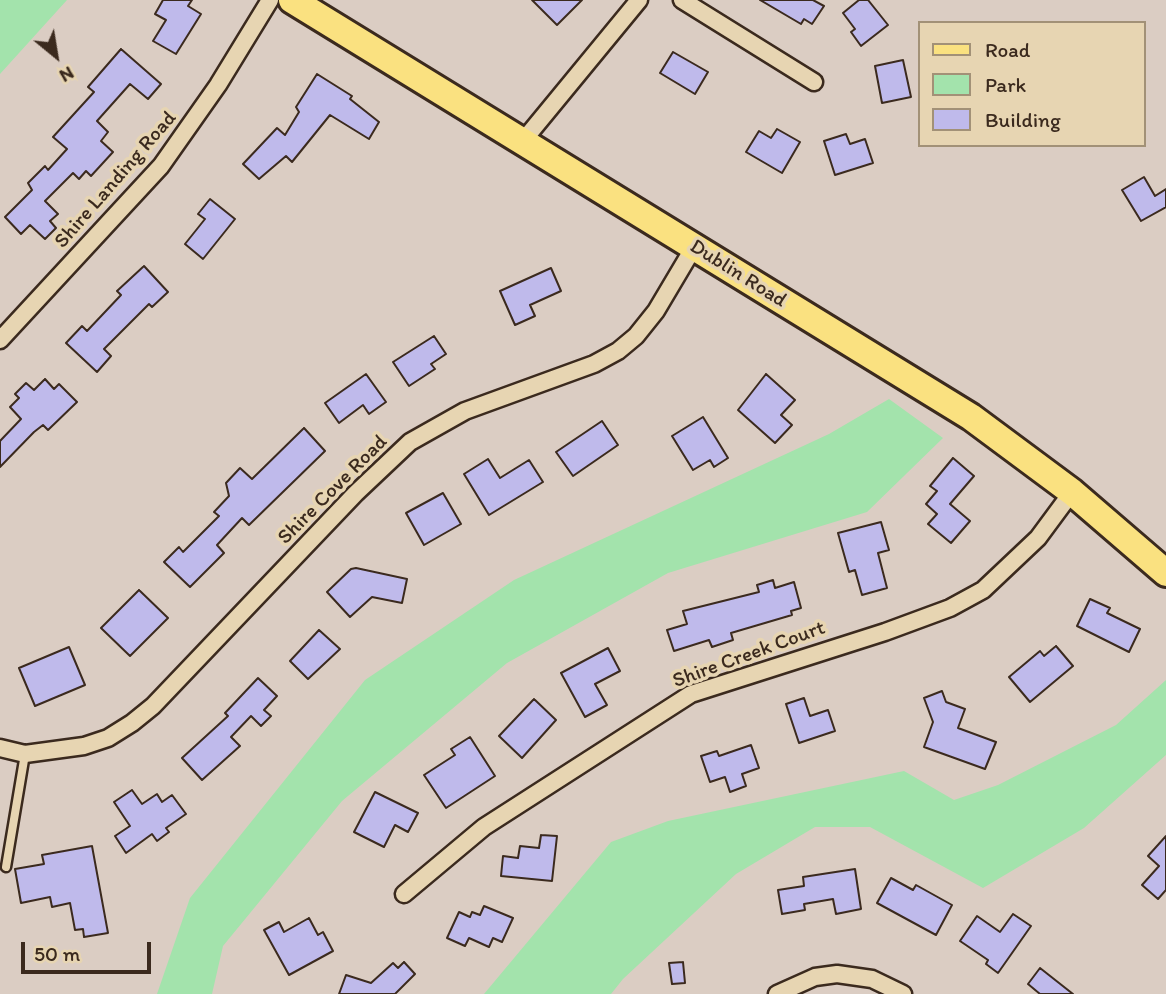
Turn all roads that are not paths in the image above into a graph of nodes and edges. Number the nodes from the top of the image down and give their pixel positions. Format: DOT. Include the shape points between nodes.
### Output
graph roads {
  1 [pos="270,0"];
  2 [pos="292,0"];
  3 [pos="639,0"];
  4 [pos="682,0"];
  5 [pos="814,82"];
  6 [pos="523,141"];
  7 [pos="694,247"];
  8 [pos="0,340"];
  9 [pos="1072,492"];
  10 [pos="1166,573"];
  11 [pos="0,748"];
  12 [pos="25,754"];
  13 [pos="6,867"];
  14 [pos="404,894"];
  15 [pos="777,994"];
  16 [pos="903,994"];
  1 -- 8 [label="street, Shire Landing Road" via="161,166"];
  2 -- 6 [label="main road, Dublin Road"];
  3 -- 6 [label="street"];
  4 -- 5 [label="street"];
  6 -- 7 [label="main road, Dublin Road"];
  7 -- 9 [label="main road, Dublin Road" via="971,417"];
  7 -- 12 [label="street, Shire Cove Road" via="656,311 618,351 466,411 410,442 132,723 84,746"];
  9 -- 10 [label="main road, Dublin Road"];
  9 -- 14 [label="street, Shire Creek Court" via="1038,538 983,590 950,608 885,632 691,694 484,827"];
  11 -- 12 [label="street, Shire Cove Road"];
  12 -- 13 [label="lane"];
  15 -- 16 [label="street" via="815,977 836,974 872,979"];
}
